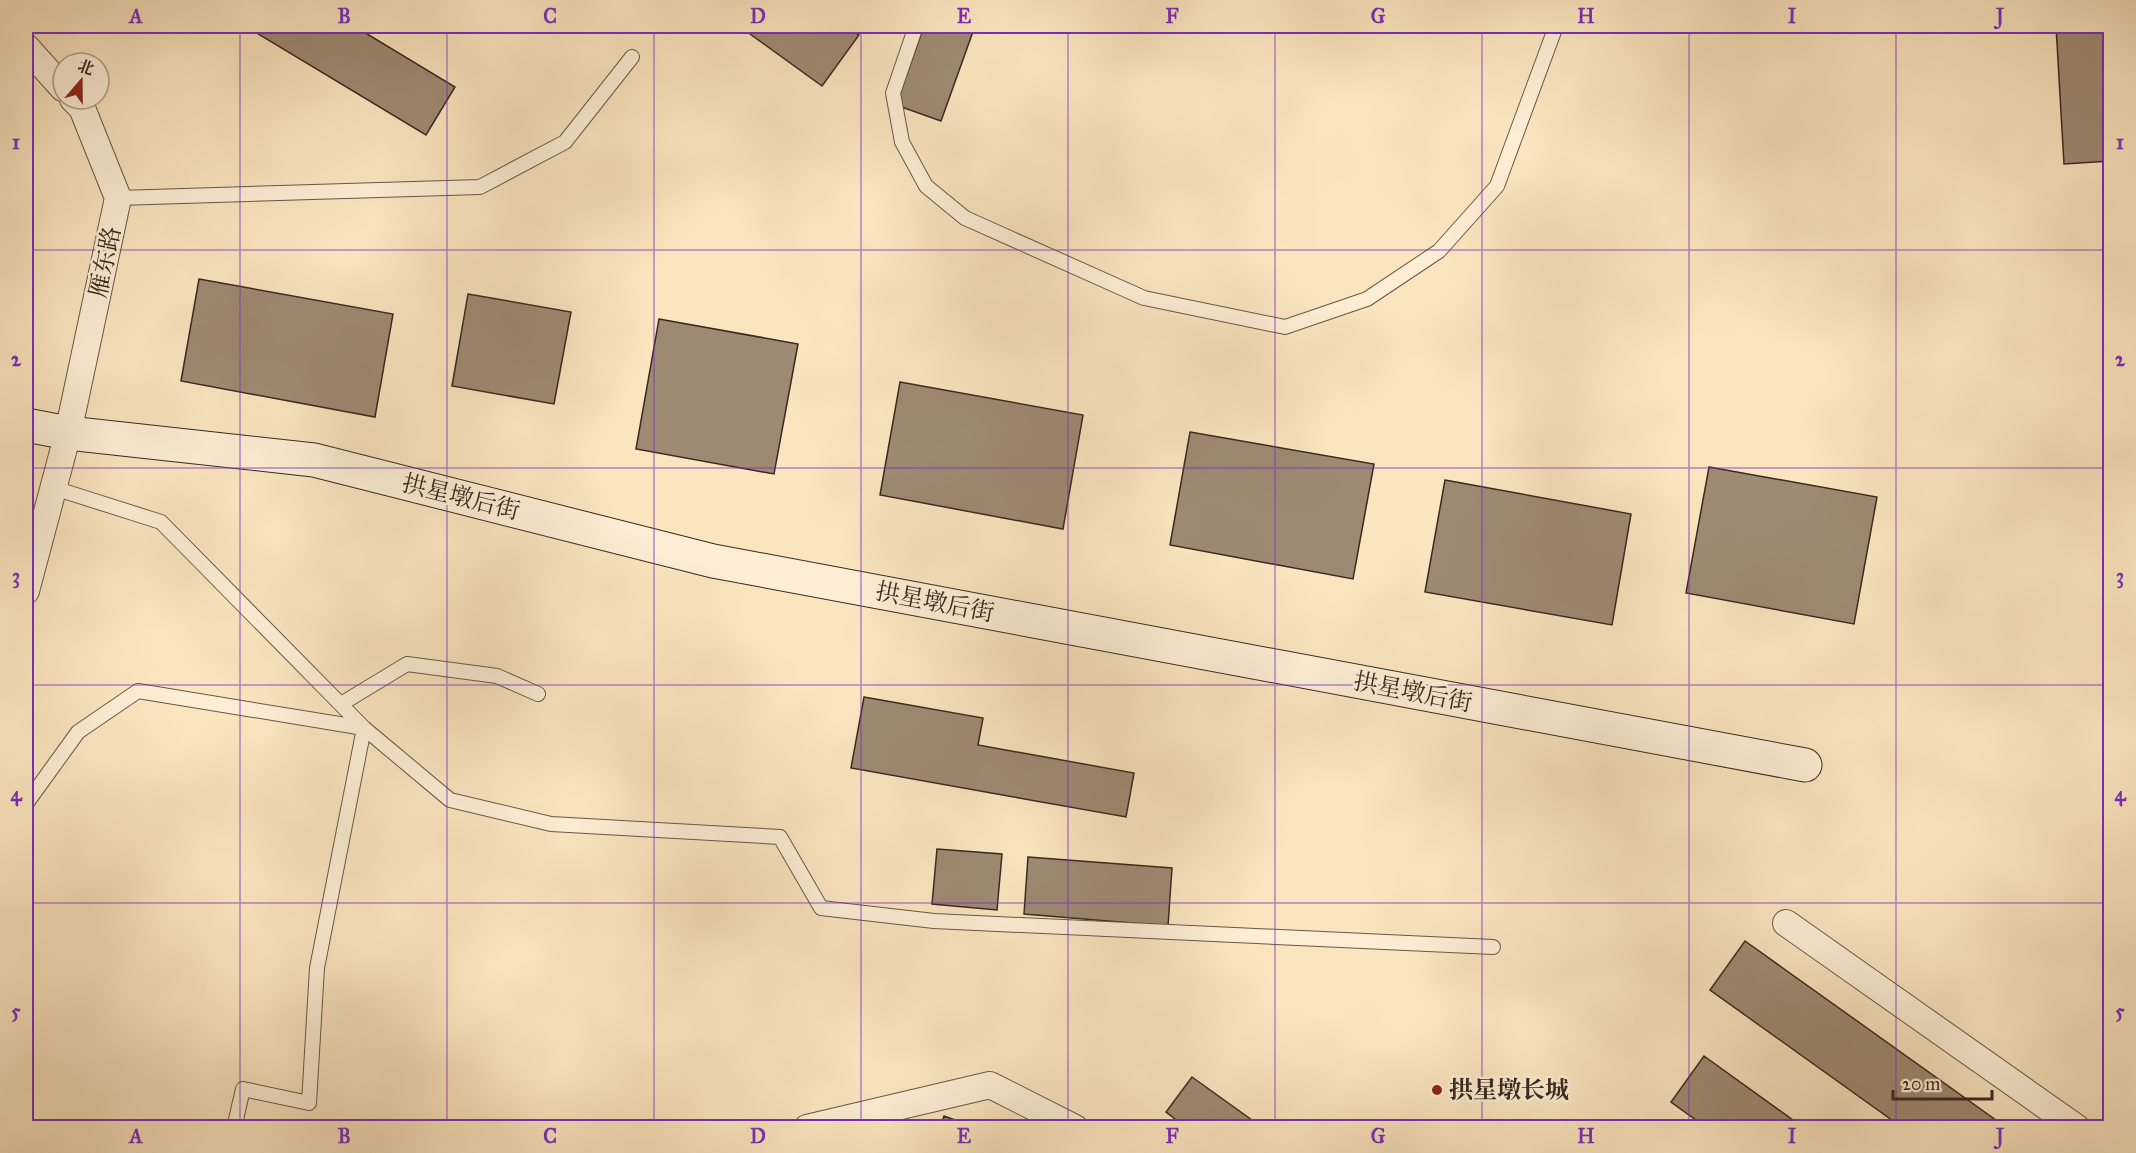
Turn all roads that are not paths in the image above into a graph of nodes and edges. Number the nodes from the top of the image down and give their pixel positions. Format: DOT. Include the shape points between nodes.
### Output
graph roads {
  1 [pos="916,26"];
  2 [pos="1556,26"];
  3 [pos="26,47"];
  4 [pos="632,57"];
  5 [pos="51,75"];
  6 [pos="83,111"];
  7 [pos="118,198"];
  8 [pos="26,425"];
  9 [pos="68,433"];
  10 [pos="54,488"];
  11 [pos="26,591"];
  12 [pos="538,694"];
  13 [pos="341,704"];
  14 [pos="364,728"];
  15 [pos="1805,765"];
  16 [pos="26,804"];
  17 [pos="1786,922"];
  18 [pos="1493,947"];
  19 [pos="234,1128"];
  20 [pos="807,1128"];
  21 [pos="1075,1128"];
  22 [pos="2077,1128"];
  1 -- 2 [label="lane" via="893,93 902,142 926,186 965,218 1144,298 1285,327 1366,299 1439,250 1497,186"];
  3 -- 5 [label="street"];
  4 -- 7 [label="lane" via="565,142 480,187"];
  6 -- 7 [label="street, 雁东路"];
  7 -- 9 [label="street, 雁东路"];
  8 -- 9 [label="street, 拱星墩后街"];
  9 -- 10 [label="street"];
  9 -- 15 [label="street, 拱星墩后街" via="314,460 712,561"];
  10 -- 11 [label="street"];
  10 -- 13 [label="lane" via="161,522"];
  12 -- 13 [label="lane" via="497,676 407,664"];
  13 -- 14 [label="lane"];
  14 -- 16 [label="lane" via="138,692 78,732"];
  14 -- 18 [label="lane" via="450,800 551,824 780,837 821,908 934,921"];
  14 -- 19 [label="lane" via="317,968 309,1103 243,1089"];
  17 -- 22 [label="street"];
  20 -- 21 [label="street" via="990,1085"];
}
